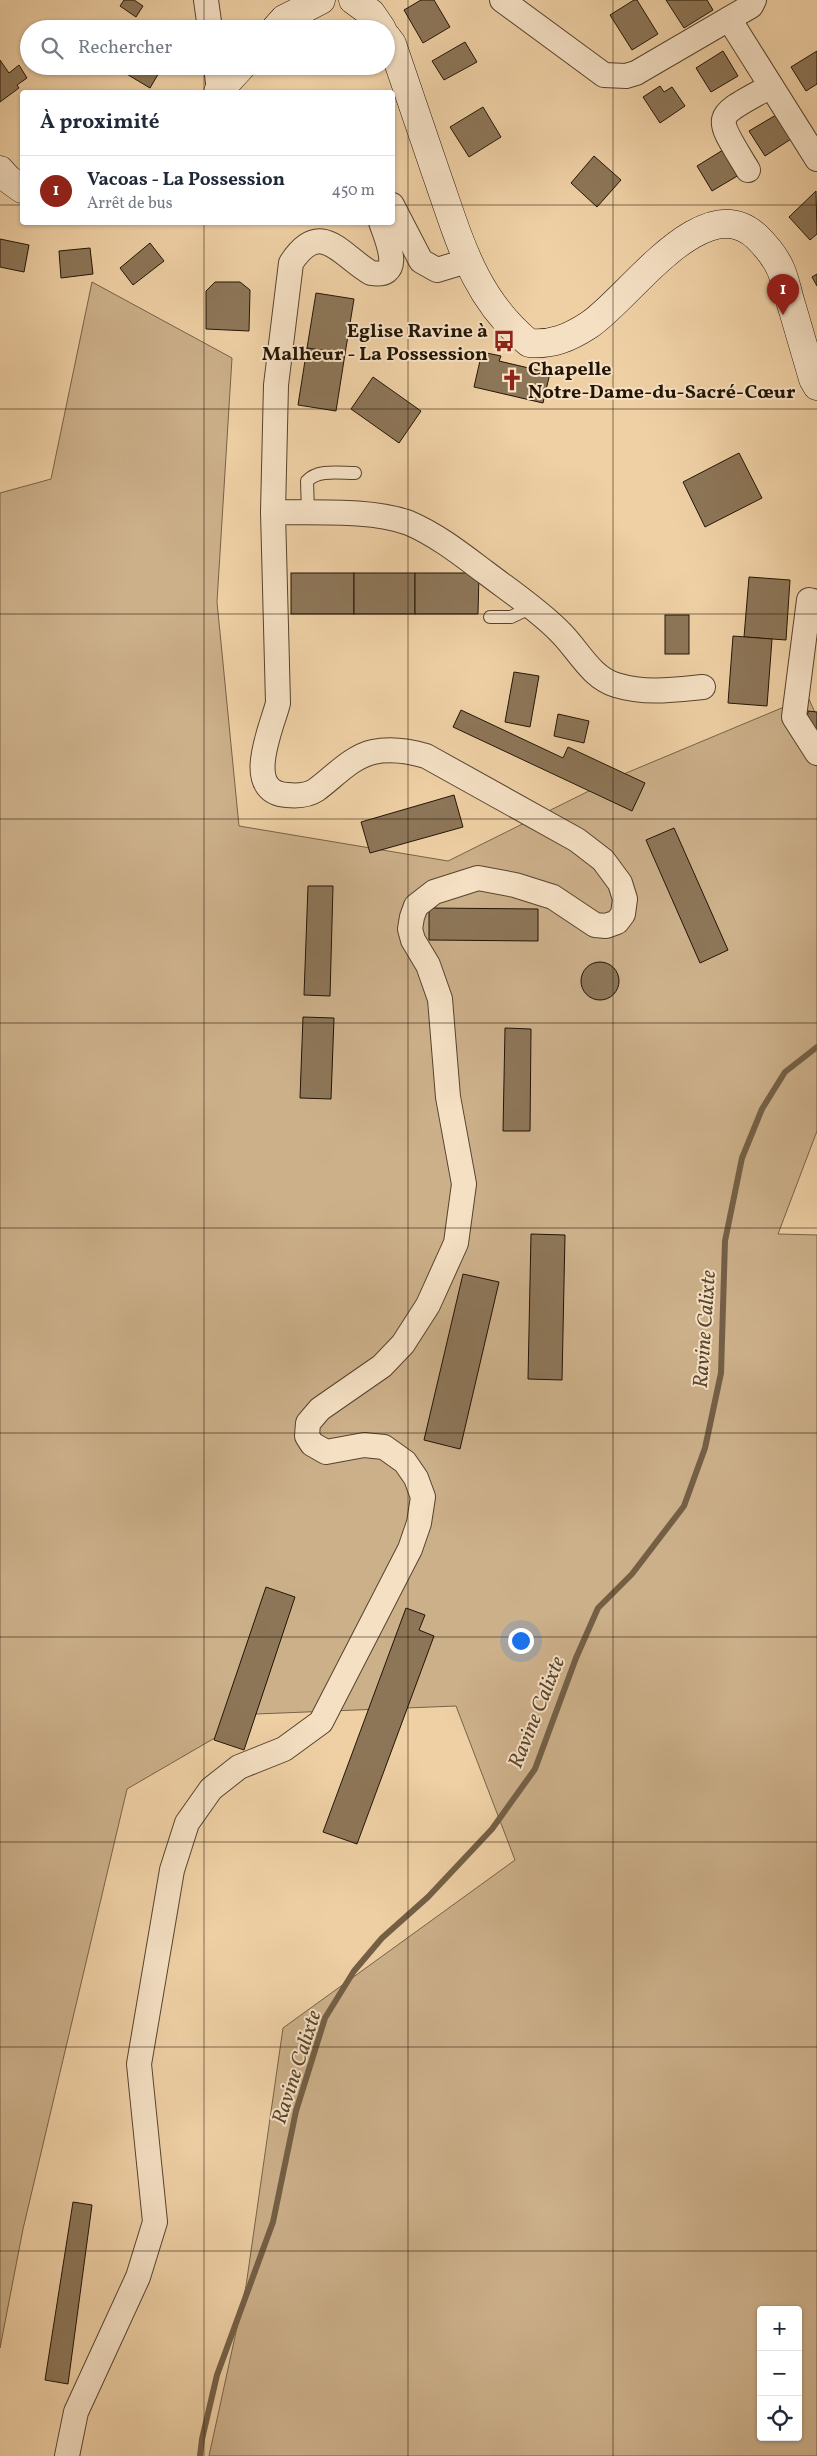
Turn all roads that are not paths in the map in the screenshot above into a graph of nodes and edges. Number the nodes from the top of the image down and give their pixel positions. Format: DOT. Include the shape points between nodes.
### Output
graph roads {
  1 [pos="206,0"];
  2 [pos="318,0"];
  3 [pos="353,0"];
  4 [pos="502,0"];
  5 [pos="754,0"];
  6 [pos="729,19"];
  7 [pos="209,20"];
  8 [pos="283,20"];
  9 [pos="376,20"];
  10 [pos="395,53"];
  11 [pos="229,75"];
  12 [pos="218,83"];
  13 [pos="771,86"];
  14 [pos="817,159"];
  15 [pos="0,170"];
  16 [pos="748,170"];
  17 [pos="20,188"];
  18 [pos="395,211"];
  19 [pos="382,225"];
  20 [pos="467,261"];
  21 [pos="817,386"];
  22 [pos="355,473"];
  23 [pos="273,512"];
  24 [pos="308,513"];
  25 [pos="817,602"];
  26 [pos="532,606"];
  27 [pos="490,617"];
  28 [pos="703,687"];
  29 [pos="817,753"];
  30 [pos="67,2456"];
  1 -- 7 [label="street"];
  2 -- 8 [label="main road"];
  3 -- 9 [label="main road"];
  4 -- 6 [label="street" via="604,75 614,76 640,71"];
  5 -- 6 [label="street" via="751,6"];
  6 -- 13 [label="street"];
  10 -- 20 [label="main road"];
  11 -- 12 [label="main road"];
  13 -- 14 [label="street"];
  13 -- 16 [label="street" via="729,110 723,121 724,129"];
  15 -- 17 [label="main road"];
  18 -- 20 [label="street" via="424,264 437,270"];
  19 -- 23 [label="street" via="392,256 386,272 371,273 334,244 319,242 308,245 291,264 276,385"];
  20 -- 21 [label="main road" via="493,308 509,327 529,343 558,342 589,325 677,244 702,229 732,223 750,231 765,245 781,270"];
  22 -- 24 [label="lane" via="318,473 312,476 307,481"];
  23 -- 24 [label="street"];
  23 -- 30 [label="street" via="278,703 262,759 264,778 271,788 283,795 299,796 314,792 357,758 372,752 406,751 426,756 577,840 603,860 620,883 625,899 623,914 617,922 606,926 595,924 553,897 478,878 434,892 416,906 412,916 410,929 413,940 428,965 440,999 448,1097 464,1184 456,1243 428,1304 402,1344 382,1366 320,1409 308,1423 307,1436 312,1444 326,1452 364,1445 384,1447 405,1462 423,1497 419,1523 410,1549 321,1722 284,1749 239,1767 211,1789 187,1823 172,1870 139,2064 155,2222 138,2277 76,2412"];
  24 -- 26 [label="street" via="382,516 408,523 438,538"];
  25 -- 29 [label="street" via="809,600 794,717"];
  26 -- 27 [label="lane" via="511,617"];
  26 -- 28 [label="street" via="560,632 591,669 616,685 654,692"];
}
